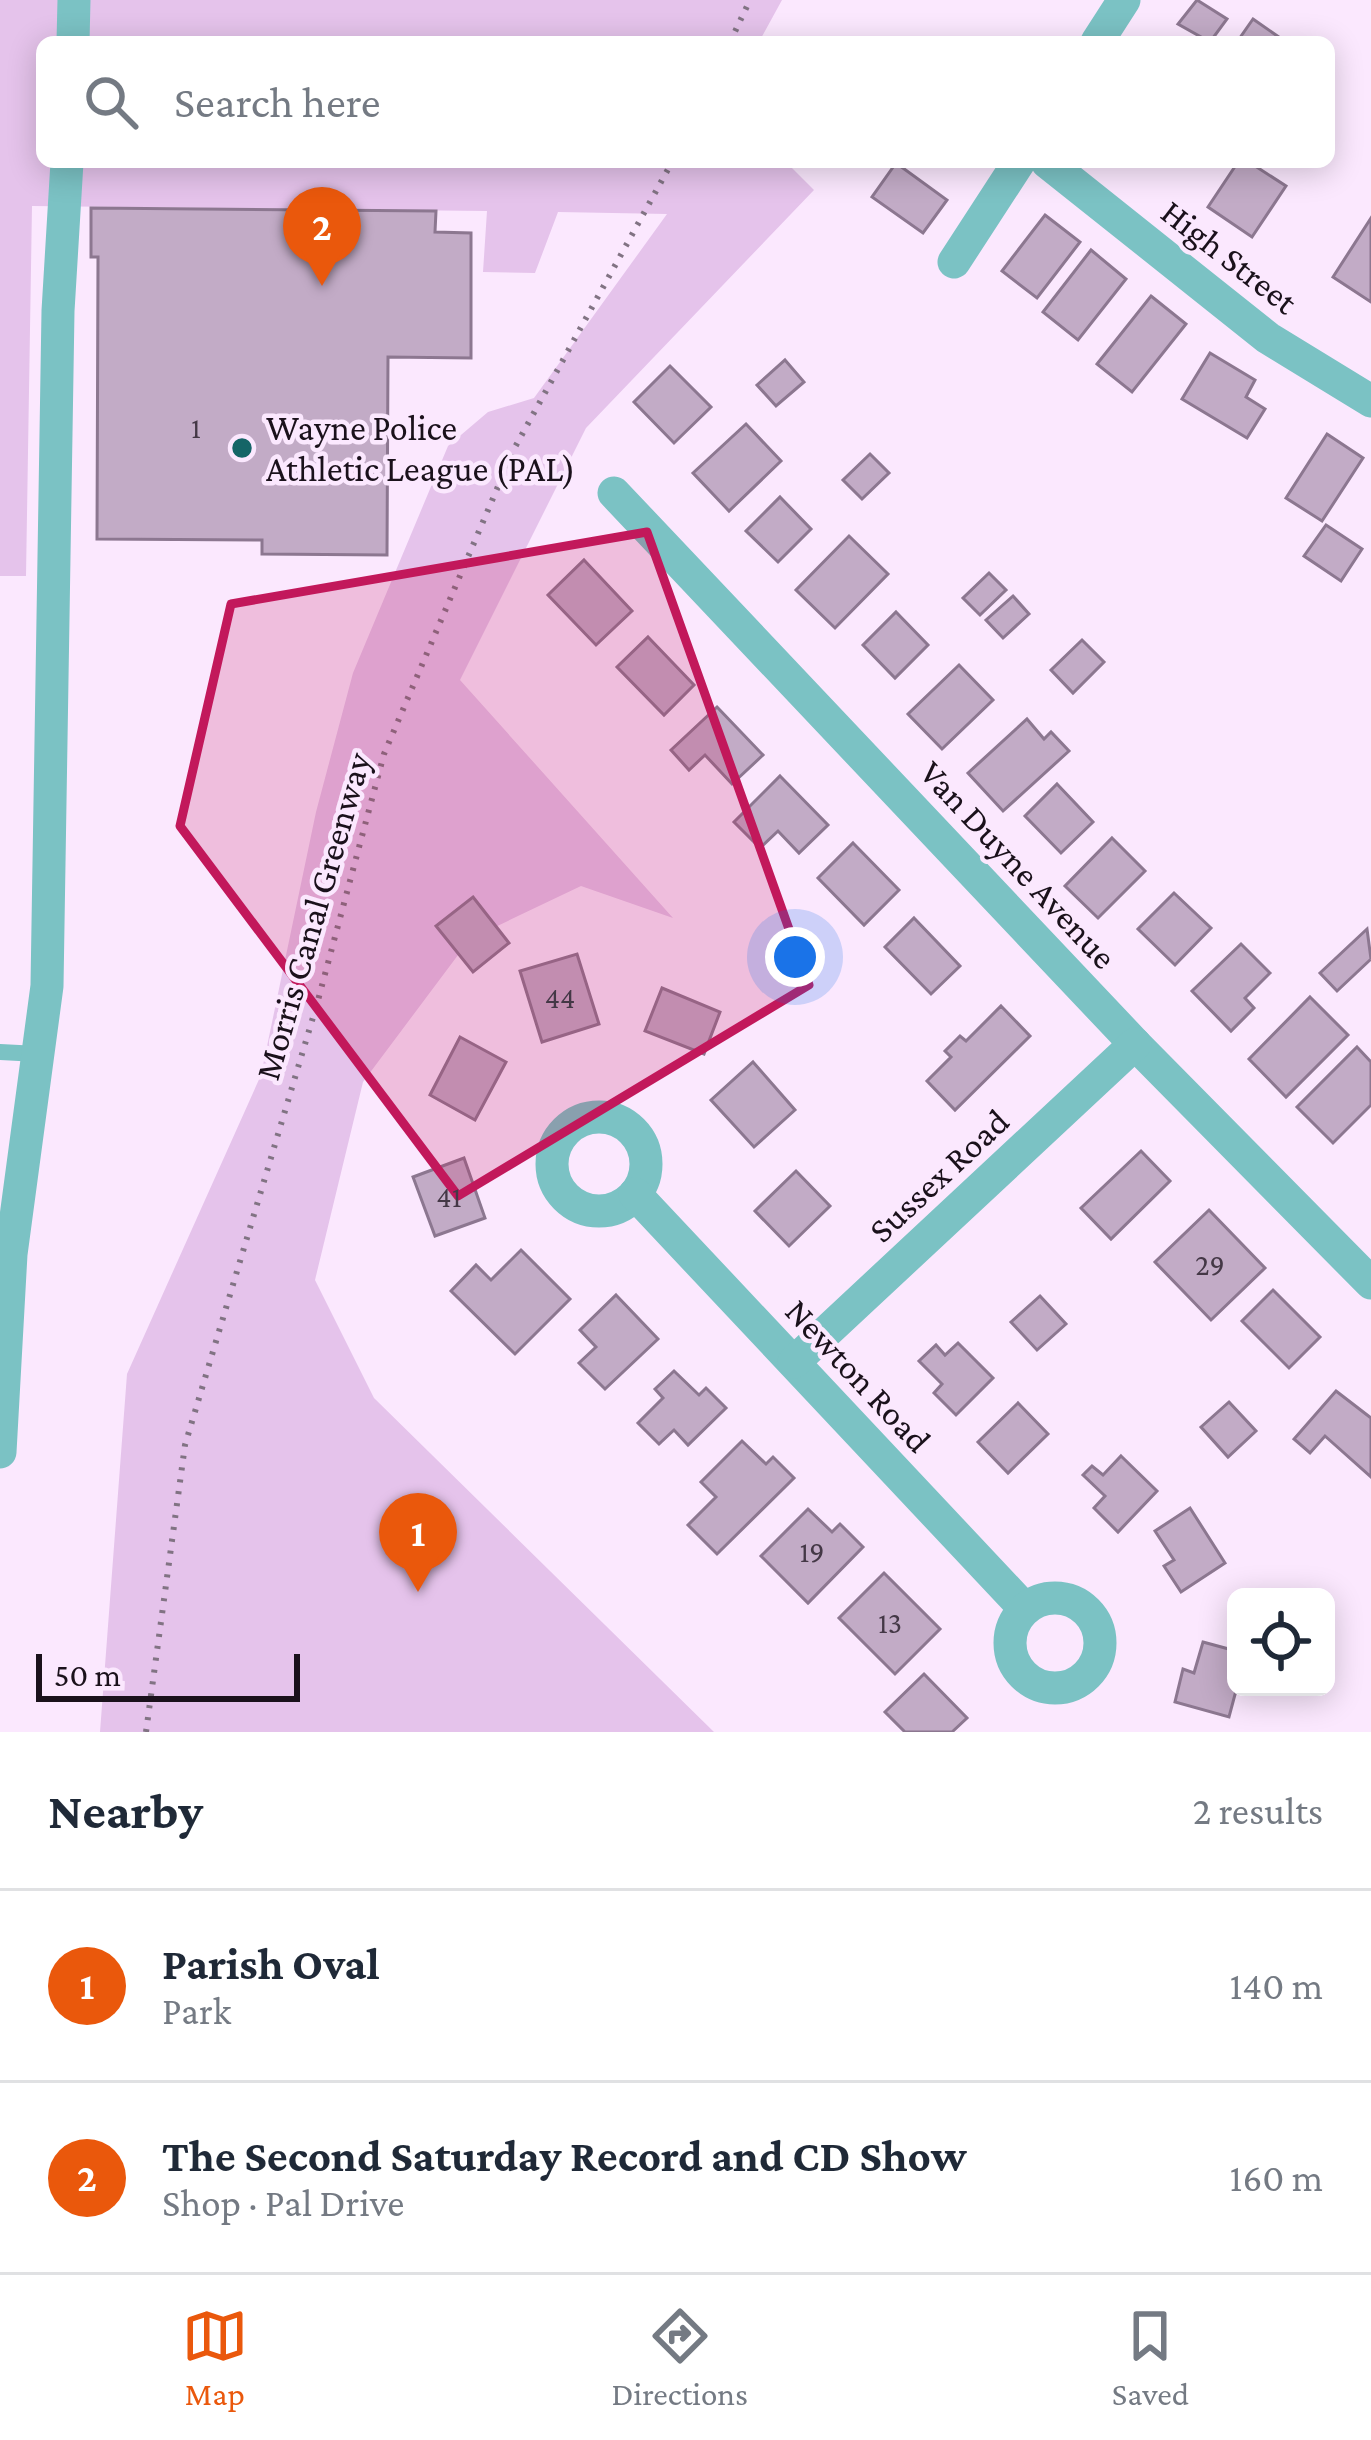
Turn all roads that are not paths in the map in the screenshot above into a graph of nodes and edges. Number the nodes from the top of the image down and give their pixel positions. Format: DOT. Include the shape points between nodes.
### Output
graph roads {
  1 [pos="74,0"];
  2 [pos="1124,0"];
  3 [pos="74,36"];
  4 [pos="1101,36"];
  5 [pos="67,168"];
  6 [pos="1015,168"];
  7 [pos="1055,168"];
  8 [pos="954,262"];
  9 [pos="1371,400"];
  10 [pos="614,494"];
  11 [pos="1136,1044"];
  12 [pos="0,1052"];
  13 [pos="38,1054"];
  14 [pos="635,1194"];
  15 [pos="1371,1283"];
  16 [pos="794,1362"];
  17 [pos="0,1452"];
  18 [pos="1025,1609"];
  1 -- 3 [label="street"];
  2 -- 4 [label="street"];
  5 -- 13 [label="street" via="47,986"];
  6 -- 8 [label="street"];
  7 -- 9 [label="street, High Street" via="1268,338"];
  10 -- 11 [label="street, Van Duyne Avenue"];
  11 -- 15 [label="street, Van Duyne Avenue"];
  11 -- 16 [label="street, Sussex Road"];
  12 -- 13 [label="lane"];
  13 -- 17 [label="street" via="11,1254"];
  14 -- 16 [label="street, Newton Road"];
  16 -- 18 [label="street, Newton Road"];
}
